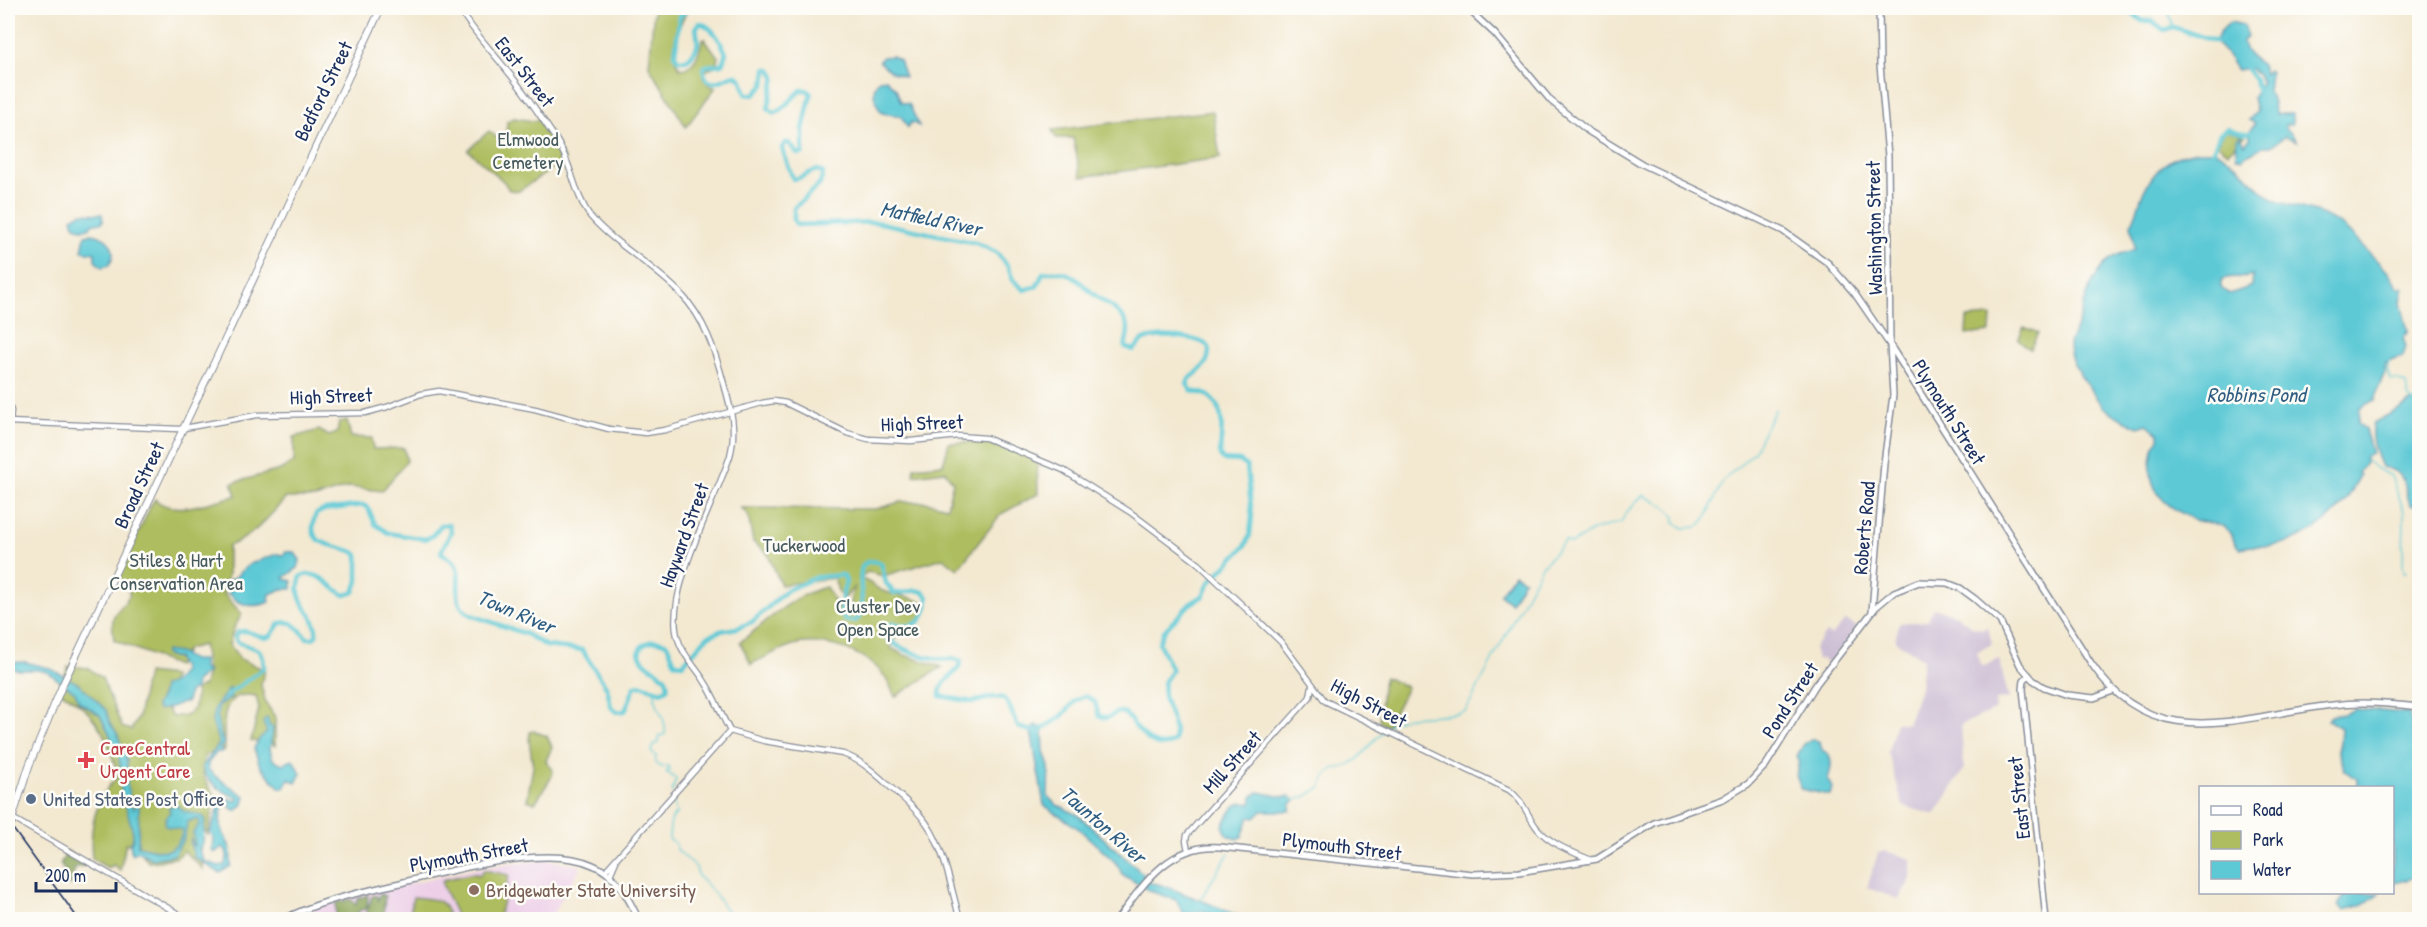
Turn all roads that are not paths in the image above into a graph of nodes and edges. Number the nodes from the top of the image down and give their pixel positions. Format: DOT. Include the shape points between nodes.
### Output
graph roads {
  1 [pos="381,8"];
  2 [pos="459,8"];
  3 [pos="1467,8"];
  4 [pos="1879,8"];
  5 [pos="295,188"];
  6 [pos="677,290"];
  7 [pos="1890,345"];
  8 [pos="8,401"];
  9 [pos="11,411"];
  10 [pos="731,412"];
  11 [pos="9,423"];
  12 [pos="20,423"];
  13 [pos="184,427"];
  14 [pos="1887,447"];
  15 [pos="1872,612"];
  16 [pos="2029,675"];
  17 [pos="1312,686"];
  18 [pos="2113,691"];
  19 [pos="1320,697"];
  20 [pos="1310,698"];
  21 [pos="2420,707"];
  22 [pos="730,731"];
  23 [pos="739,735"];
  24 [pos="724,738"];
  25 [pos="12,818"];
  26 [pos="8,832"];
  27 [pos="1188,850"];
  28 [pos="1592,860"];
  29 [pos="607,873"];
  30 [pos="189,920"];
  31 [pos="282,920"];
  32 [pos="639,920"];
  33 [pos="960,920"];
  34 [pos="1117,920"];
  35 [pos="2046,920"];
  1 -- 5 [label="main road, Bedford Street"];
  2 -- 6 [label="street, East Street" via="561,147 590,216"];
  3 -- 7 [label="main road, Plymouth Street" via="1551,100 1588,131 1642,165 1783,231 1822,258 1852,289"];
  4 -- 7 [label="main road, Washington Street" via="1888,156"];
  5 -- 13 [label="main road, Broad Street"];
  6 -- 10 [label="street, Hayward Street" via="711,340"];
  7 -- 14 [label="main road, Washington Street" via="1893,395"];
  7 -- 18 [label="main road, Plymouth Street"];
  8 -- 9 [label="street"];
  9 -- 11 [label="street"];
  9 -- 12 [label="street"];
  10 -- 13 [label="street, High Street" via="665,430 631,432 434,391 361,413 257,415"];
  10 -- 17 [label="street, High Street" via="778,402 868,439 911,441 970,436 993,440 1052,465 1150,527 1210,574 1278,639"];
  10 -- 22 [label="street, Hayward Street" via="734,436 730,456 675,603 676,632"];
  11 -- 12 [label="street, High Street"];
  12 -- 13 [label="street, High Street"];
  13 -- 25 [label="main road, Broad Street" via="62,686"];
  14 -- 15 [label="main road, Roberts Road"];
  15 -- 16 [label="main road, Pond Street" via="1899,589 1915,583 1947,583 1964,591 2000,621 2018,661"];
  15 -- 28 [label="main road, Pond Street" via="1817,683 1766,765 1748,784 1724,799 1654,823 1608,854"];
  16 -- 18 [label="main road" via="2046,688 2068,695 2094,698"];
  16 -- 35 [label="main road, East Street" via="2023,689"];
  17 -- 19 [label="street, High Street"];
  17 -- 20 [label="street"];
  18 -- 21 [label="main road, Plymouth Street" via="2156,716 2192,724 2342,704"];
  19 -- 20 [label="street"];
  19 -- 28 [label="street, High Street" via="1509,790 1521,800 1543,834 1559,846"];
  20 -- 27 [label="street, Mill Street" via="1187,835"];
  22 -- 23 [label="street"];
  22 -- 24 [label="street"];
  23 -- 24 [label="street"];
  23 -- 33 [label="street" via="843,754 878,776 930,828"];
  24 -- 29 [label="street"];
  25 -- 26 [label="main road, Broad Street"];
  25 -- 30 [label="street"];
  27 -- 28 [label="main road, Plymouth Street" via="1220,847 1479,875"];
  27 -- 34 [label="main road, Plymouth Street" via="1147,879"];
  29 -- 31 [label="main road, Plymouth Street" via="590,863 556,858 492,864 339,898"];
  29 -- 32 [label="main road" via="623,890"];
}
